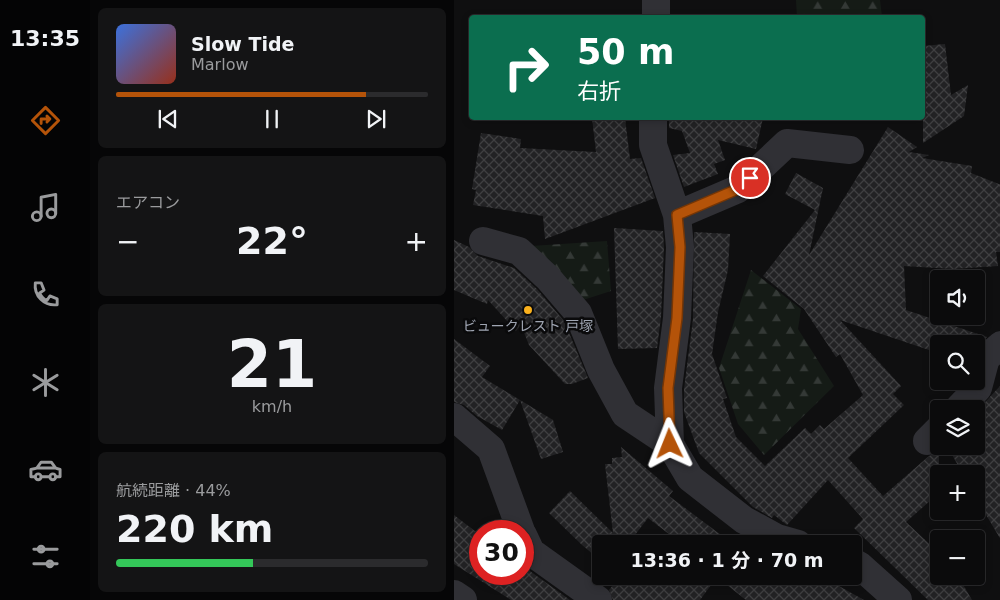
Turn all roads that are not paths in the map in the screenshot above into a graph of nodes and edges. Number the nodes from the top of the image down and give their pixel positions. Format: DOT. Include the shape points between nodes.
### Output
graph roads {
  1 [pos="656,0"];
  2 [pos="656,15"];
  3 [pos="653,120"];
  4 [pos="850,150"];
  5 [pos="677,215"];
  6 [pos="483,241"];
  7 [pos="1000,345"];
  8 [pos="967,400"];
  9 [pos="454,417"];
  10 [pos="670,444"];
  11 [pos="517,520"];
  12 [pos="772,535"];
  13 [pos="534,555"];
  14 [pos="862,568"];
  15 [pos="454,594"];
  16 [pos="463,600"];
  17 [pos="598,600"];
  18 [pos="898,600"];
  1 -- 2 [label="street"];
  3 -- 5 [label="street" via="653,145"];
  4 -- 5 [label="street" via="787,143 738,189"];
  5 -- 10 [label="street" via="680,247 677,318 668,388"];
  6 -- 10 [label="street" via="519,251 548,278 578,313 601,370 625,414"];
  7 -- 8 [label="street" via="986,358 978,388"];
  9 -- 11 [label="street" via="491,449"];
  10 -- 12 [label="street" via="690,478 744,520"];
  13 -- 17 [label="street"];
  14 -- 18 [label="street"];
  15 -- 16 [label="street"];
}
